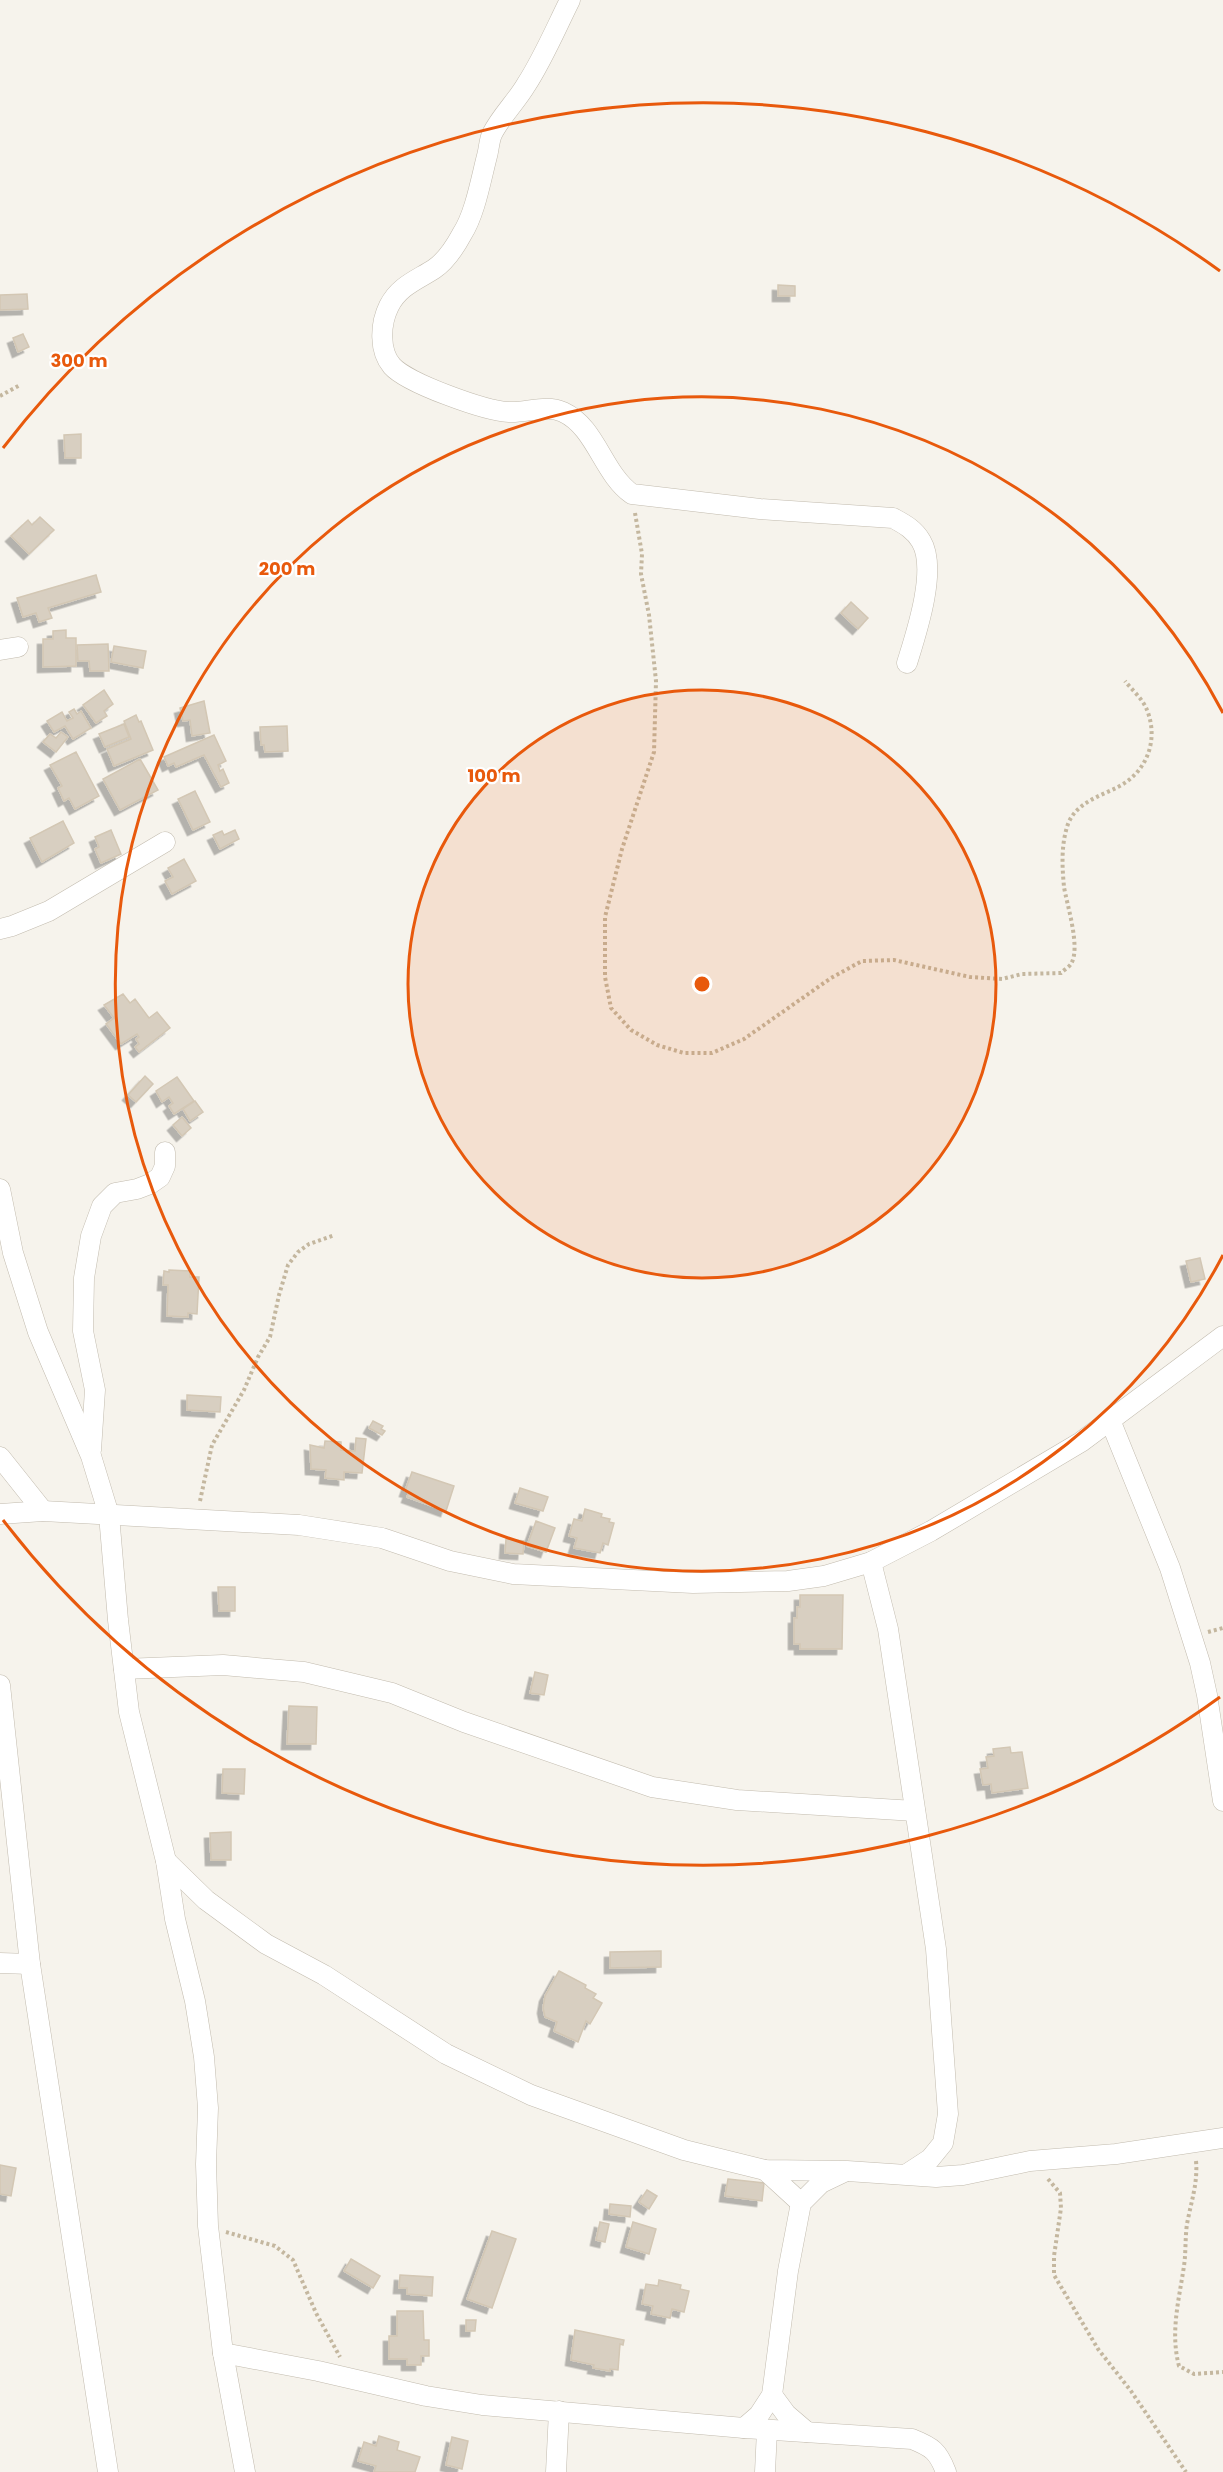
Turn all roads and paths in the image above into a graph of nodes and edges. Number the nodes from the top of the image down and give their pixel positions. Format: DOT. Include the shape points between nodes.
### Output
graph roads {
  1 [pos="570,0"];
  2 [pos="20,385"];
  3 [pos="0,396"];
  4 [pos="632,494"];
  5 [pos="907,663"];
  6 [pos="1125,681"];
  7 [pos="165,842"];
  8 [pos="0,929"];
  9 [pos="165,1152"];
  10 [pos="0,1190"];
  11 [pos="335,1235"];
  12 [pos="1223,1336"];
  13 [pos="1110,1420"];
  14 [pos="91,1456"];
  15 [pos="0,1457"];
  16 [pos="43,1511"];
  17 [pos="0,1514"];
  18 [pos="109,1515"];
  19 [pos="198,1520"];
  20 [pos="871,1562"];
  21 [pos="124,1669"];
  22 [pos="0,1685"];
  23 [pos="1223,1801"];
  24 [pos="915,1811"];
  25 [pos="166,1861"];
  26 [pos="0,1963"];
  27 [pos="30,1964"];
  28 [pos="1223,2138"];
  29 [pos="1188,2144"];
  30 [pos="1030,2161"];
  31 [pos="765,2170"];
  32 [pos="847,2171"];
  33 [pos="907,2174"];
  34 [pos="801,2203"];
  35 [pos="208,2226"];
  36 [pos="223,2353"];
  37 [pos="1223,2372"];
  38 [pos="350,2378"];
  39 [pos="772,2395"];
  40 [pos="559,2411"];
  41 [pos="744,2428"];
  42 [pos="767,2430"];
  43 [pos="807,2432"];
  44 [pos="108,2472"];
  45 [pos="245,2472"];
  46 [pos="556,2472"];
  47 [pos="765,2472"];
  48 [pos="946,2472"];
  49 [pos="1186,2472"];
  1 -- 4 [label="street" via="527,84 492,135 464,231 436,268 399,290 383,324 383,348 385,357 408,379 471,405 508,412 546,408 573,417 618,483"];
  2 -- 3 [label="path"];
  4 -- 5 [label="street" via="760,510 893,518 910,527 926,554 926,581 922,613"];
  4 -- 6 [label="path" via="656,681 654,752 604,917 604,977 611,1008 631,1030 657,1045 684,1053 712,1053 744,1039 862,961 894,960 970,977 1002,979 1061,973 1072,963 1074,950 1062,849 1069,822 1075,811 1141,771 1149,752 1152,734 1146,708"];
  7 -- 8 [label="street" via="49,911"];
  9 -- 14 [label="street" via="160,1177 137,1189 115,1193 102,1206 91,1236 84,1278 83,1330 96,1390"];
  10 -- 14 [label="street" via="13,1253 38,1332"];
  11 -- 19 [label="path" via="309,1244 288,1265 270,1337 212,1446"];
  12 -- 13 [label="street"];
  13 -- 20 [label="street" via="1081,1442 962,1513"];
  13 -- 23 [label="street" via="1170,1568 1200,1663"];
  14 -- 18 [label="street"];
  15 -- 16 [label="street"];
  16 -- 17 [label="street"];
  16 -- 18 [label="street"];
  18 -- 19 [label="street"];
  18 -- 21 [label="street"];
  19 -- 20 [label="street" via="299,1525 382,1538 450,1561 513,1574 693,1583 788,1581 824,1576"];
  20 -- 24 [label="street" via="888,1629"];
  21 -- 24 [label="street" via="223,1665 304,1672 392,1693 651,1787 737,1800"];
  21 -- 25 [label="street" via="129,1712"];
  22 -- 27 [label="street"];
  24 -- 33 [label="street" via="936,1949 948,2114 943,2143 930,2159"];
  25 -- 31 [label="street" via="206,1900 266,1944 324,1975 446,2054 531,2095 684,2150"];
  25 -- 35 [label="street" via="204,2057"];
  26 -- 27 [label="street"];
  27 -- 44 [label="street"];
  28 -- 29 [label="street"];
  29 -- 30 [label="street"];
  29 -- 37 [label="path" via="1196,2159 1196,2189 1187,2225 1174,2346 1179,2366 1194,2374"];
  30 -- 33 [label="street" via="963,2175"];
  30 -- 49 [label="path" via="1060,2193 1054,2275 1098,2349"];
  31 -- 32 [label="street"];
  31 -- 34 [label="street"];
  32 -- 33 [label="street"];
  32 -- 34 [label="street" via="821,2183"];
  34 -- 39 [label="street"];
  35 -- 36 [label="street"];
  35 -- 38 [label="path" via="275,2246 293,2260"];
  36 -- 38 [label="street"];
  36 -- 45 [label="street"];
  38 -- 40 [label="street" via="426,2396"];
  39 -- 41 [label="street" via="759,2415"];
  39 -- 43 [label="street"];
  40 -- 41 [label="street"];
  40 -- 46 [label="street"];
  41 -- 42 [label="street"];
  42 -- 43 [label="street"];
  42 -- 47 [label="street"];
  43 -- 48 [label="street" via="912,2439 930,2446"];
}
